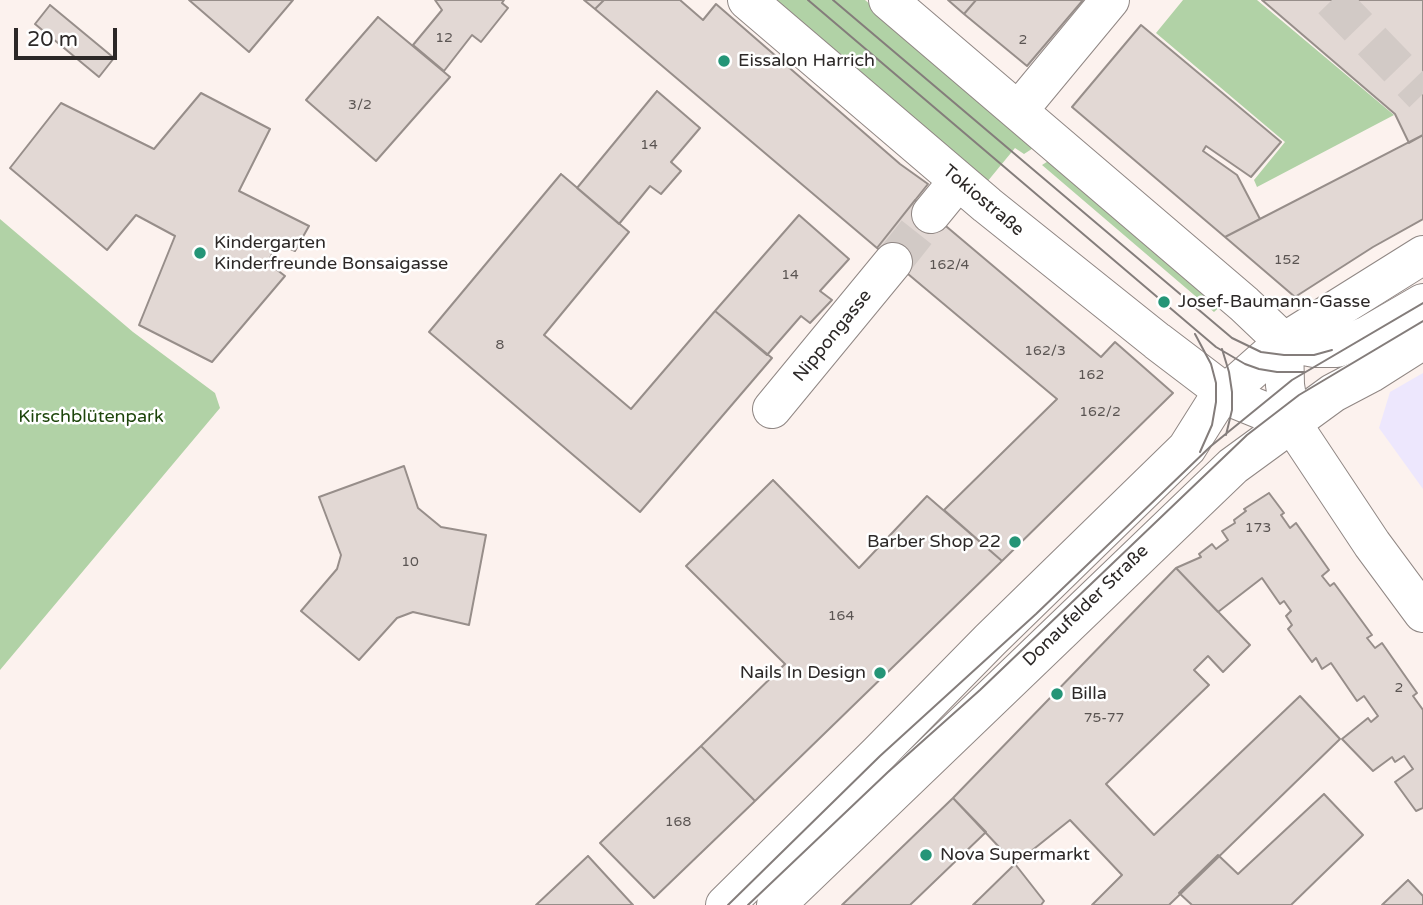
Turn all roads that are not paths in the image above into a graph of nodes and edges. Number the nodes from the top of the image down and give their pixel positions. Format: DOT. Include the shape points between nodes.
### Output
graph roads {
  1 [pos="747,0"];
  2 [pos="888,0"];
  3 [pos="1110,0"];
  4 [pos="1018,111"];
  5 [pos="958,181"];
  6 [pos="931,214"];
  7 [pos="1423,256"];
  8 [pos="893,262"];
  9 [pos="1423,303"];
  10 [pos="1423,340"];
  11 [pos="1284,342"];
  12 [pos="1225,394"];
  13 [pos="772,409"];
  14 [pos="1291,422"];
  15 [pos="1423,612"];
  16 [pos="724,905"];
  17 [pos="776,905"];
  1 -- 5 [label="street, Tokiostraße"];
  2 -- 4 [label="street"];
  3 -- 4 [label="street"];
  4 -- 11 [label="street"];
  5 -- 6 [label="street"];
  5 -- 12 [label="street, Tokiostraße"];
  7 -- 11 [label="street"];
  8 -- 13 [label="street, Nippongasse"];
  9 -- 11 [label="street" via="1337,348"];
  10 -- 14 [label="street, Donaufelder Straße"];
  11 -- 12 [label="street"];
  11 -- 14 [label="street"];
  12 -- 14 [label="street"];
  12 -- 16 [label="street" via="1186,448"];
  14 -- 15 [label="street"];
  14 -- 17 [label="street, Donaufelder Straße" via="1233,466"];
}
